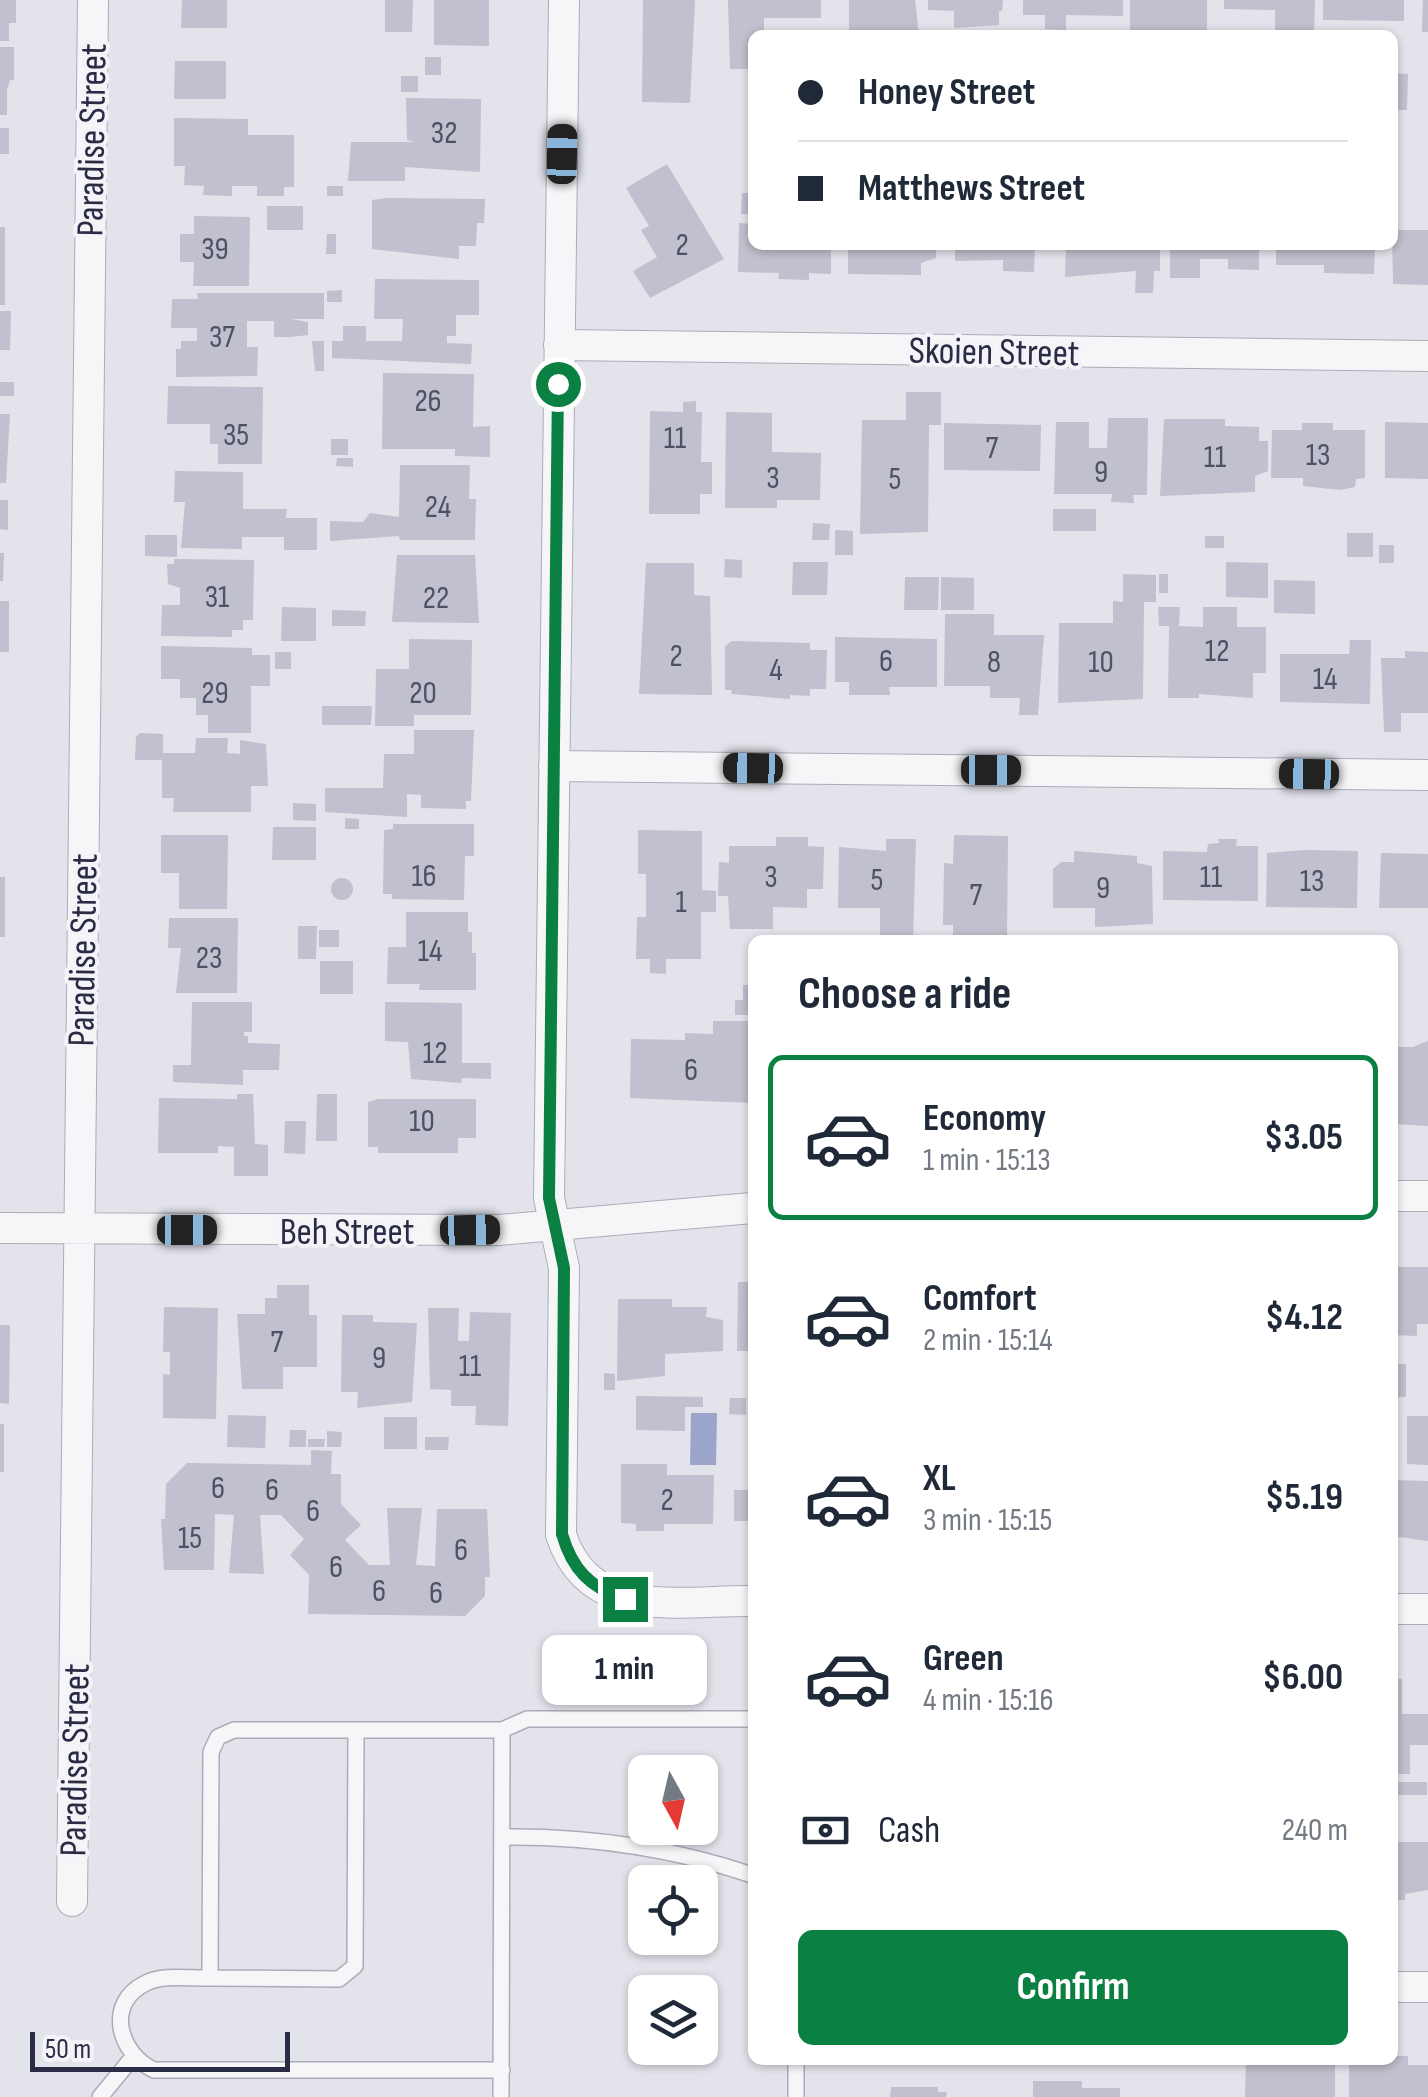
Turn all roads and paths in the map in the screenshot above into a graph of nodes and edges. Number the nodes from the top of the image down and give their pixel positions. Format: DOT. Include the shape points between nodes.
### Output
graph roads {
  1 [pos="93,0"];
  2 [pos="564,0"];
  3 [pos="559,346"];
  4 [pos="1428,356"];
  5 [pos="554,766"];
  6 [pos="1428,775"];
  7 [pos="1398,1196"];
  8 [pos="1428,1196"];
  9 [pos="748,1208"];
  10 [pos="555,1227"];
  11 [pos="0,1228"];
  12 [pos="78,1229"];
  13 [pos="748,1601"];
  14 [pos="1398,1609"];
  15 [pos="1428,1609"];
  16 [pos="748,1719"];
  17 [pos="356,1730"];
  18 [pos="502,1730"];
  19 [pos="502,1837"];
  20 [pos="748,1874"];
  21 [pos="72,1900"];
  22 [pos="210,1978"];
  23 [pos="1398,1986"];
  24 [pos="1428,1987"];
  25 [pos="133,2057"];
  26 [pos="796,2065"];
  27 [pos="502,2070"];
  28 [pos="100,2097"];
  29 [pos="502,2097"];
  30 [pos="796,2097"];
  1 -- 12 [label="street, Paradise Street"];
  2 -- 3 [label="street"];
  3 -- 4 [label="street, Skoien Street"];
  3 -- 5 [label="street"];
  5 -- 6 [label="street"];
  5 -- 10 [label="street" via="549,1198"];
  7 -- 8 [label="street"];
  9 -- 10 [label="street, Beh Street"];
  10 -- 12 [label="street, Beh Street"];
  10 -- 13 [label="street" via="564,1268 562,1534 578,1571 625,1599"];
  11 -- 12 [label="street, Beh Street"];
  12 -- 21 [label="street, Paradise Street"];
  14 -- 15 [label="street"];
  16 -- 18 [label="lane" via="526,1719"];
  17 -- 18 [label="lane"];
  17 -- 22 [label="lane" via="234,1730 214,1744"];
  17 -- 22 [label="lane" via="355,1966 339,1979"];
  18 -- 19 [label="lane"];
  19 -- 20 [label="lane" via="606,1840"];
  19 -- 27 [label="lane"];
  22 -- 25 [label="lane" via="159,1979 137,1989 120,2022"];
  23 -- 24 [label="street"];
  25 -- 27 [label="lane" via="154,2070"];
  25 -- 28 [label="lane"];
  26 -- 30 [label="lane"];
  27 -- 29 [label="lane"];
}
